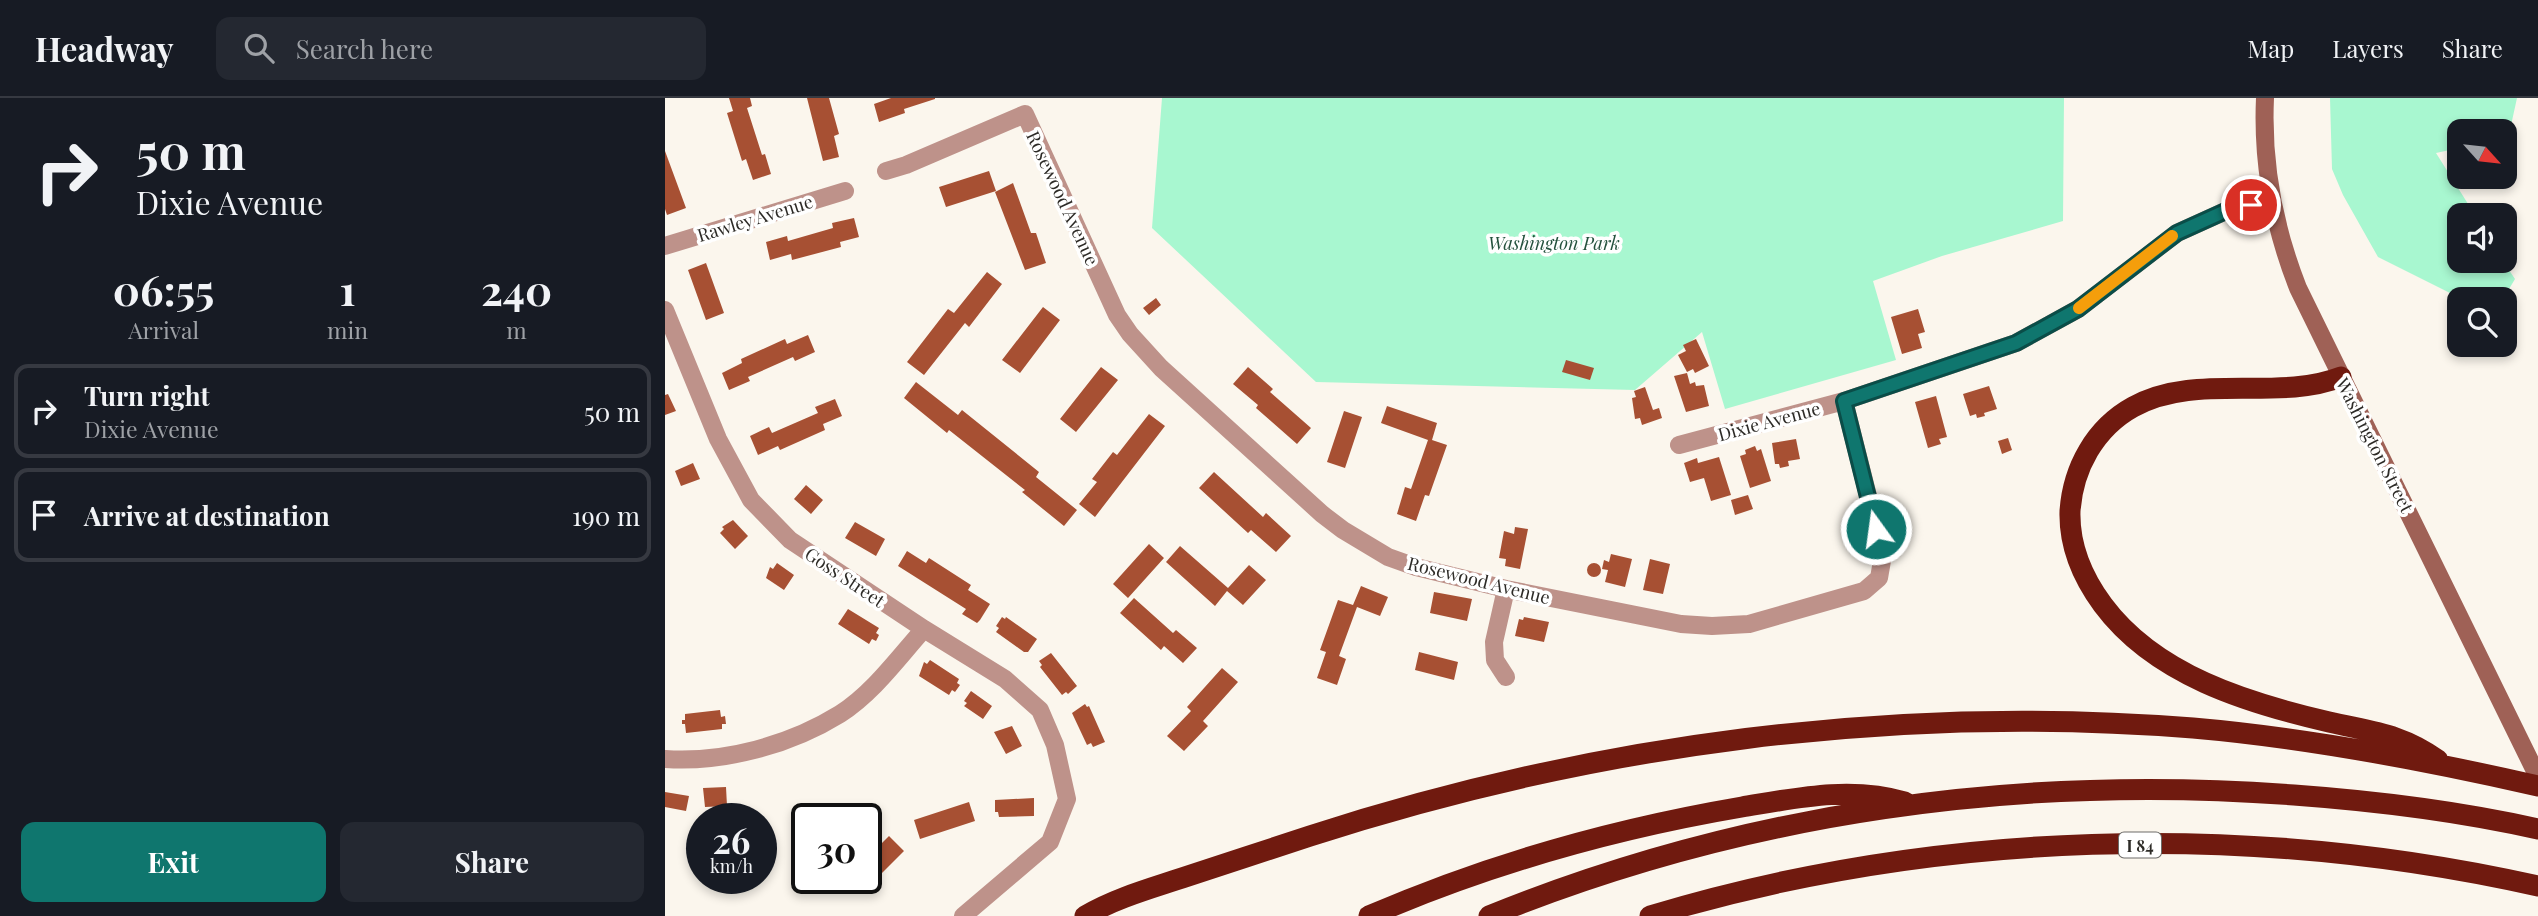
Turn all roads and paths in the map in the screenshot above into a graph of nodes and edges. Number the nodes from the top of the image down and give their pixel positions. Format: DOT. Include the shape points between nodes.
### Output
graph roads {
  1 [pos="2265,98"];
  2 [pos="886,171"];
  3 [pos="845,191"];
  4 [pos="2272,200"];
  5 [pos="665,246"];
  6 [pos="665,310"];
  7 [pos="2341,377"];
  8 [pos="1844,401"];
  9 [pos="1679,445"];
  10 [pos="1506,589"];
  11 [pos="923,629"];
  12 [pos="1506,677"];
  13 [pos="665,759"];
  14 [pos="2445,765"];
  15 [pos="2538,777"];
  16 [pos="2538,786"];
  17 [pos="1914,804"];
  18 [pos="2538,829"];
  19 [pos="2538,886"];
  20 [pos="963,916"];
  21 [pos="1085,916"];
  22 [pos="1369,916"];
  23 [pos="1489,916"];
  24 [pos="1650,916"];
  1 -- 4 [label="main road, Washington Street"];
  2 -- 10 [label="street, Rosewood Avenue" via="1024,114 1117,315 1161,368 1352,536 1416,567"];
  3 -- 5 [label="street, Rawley Avenue"];
  4 -- 7 [label="main road, Washington Street" via="2289,266"];
  4 -- 8 [label="street, Dixie Avenue" via="2230,209 2177,233 2078,309 2016,343"];
  6 -- 11 [label="street, Goss Street" via="718,439 751,500 790,540"];
  7 -- 14 [label="highway" via="2311,385 2177,392 2127,411 2098,437 2078,469 2070,514 2074,547 2088,583 2107,611 2140,643 2179,669 2258,703 2399,737"];
  7 -- 15 [label="main road, Washington Street"];
  8 -- 9 [label="street, Dixie Avenue"];
  8 -- 10 [label="street, Rosewood Avenue" via="1883,555 1879,578 1864,591 1749,624 1712,626 1681,624"];
  10 -- 12 [label="street" via="1494,642 1495,660"];
  11 -- 13 [label="street" via="877,682 841,713 788,740 719,758"];
  11 -- 20 [label="street, Goss Street" via="1005,679 1040,710 1055,745 1067,799 1050,842"];
  14 -- 16 [label="highway"];
  14 -- 21 [label="highway" via="2274,737 2122,724 1937,722 1804,732 1626,757 1442,799 1268,849 1128,896"];
  17 -- 18 [label="highway" via="2055,790 2186,789 2347,800"];
  17 -- 22 [label="highway" via="1845,793 1652,824 1544,852"];
  17 -- 23 [label="highway" via="1693,846"];
  19 -- 24 [label="highway, I 84" via="2390,860 2262,848 2053,847 1824,873"];
}
